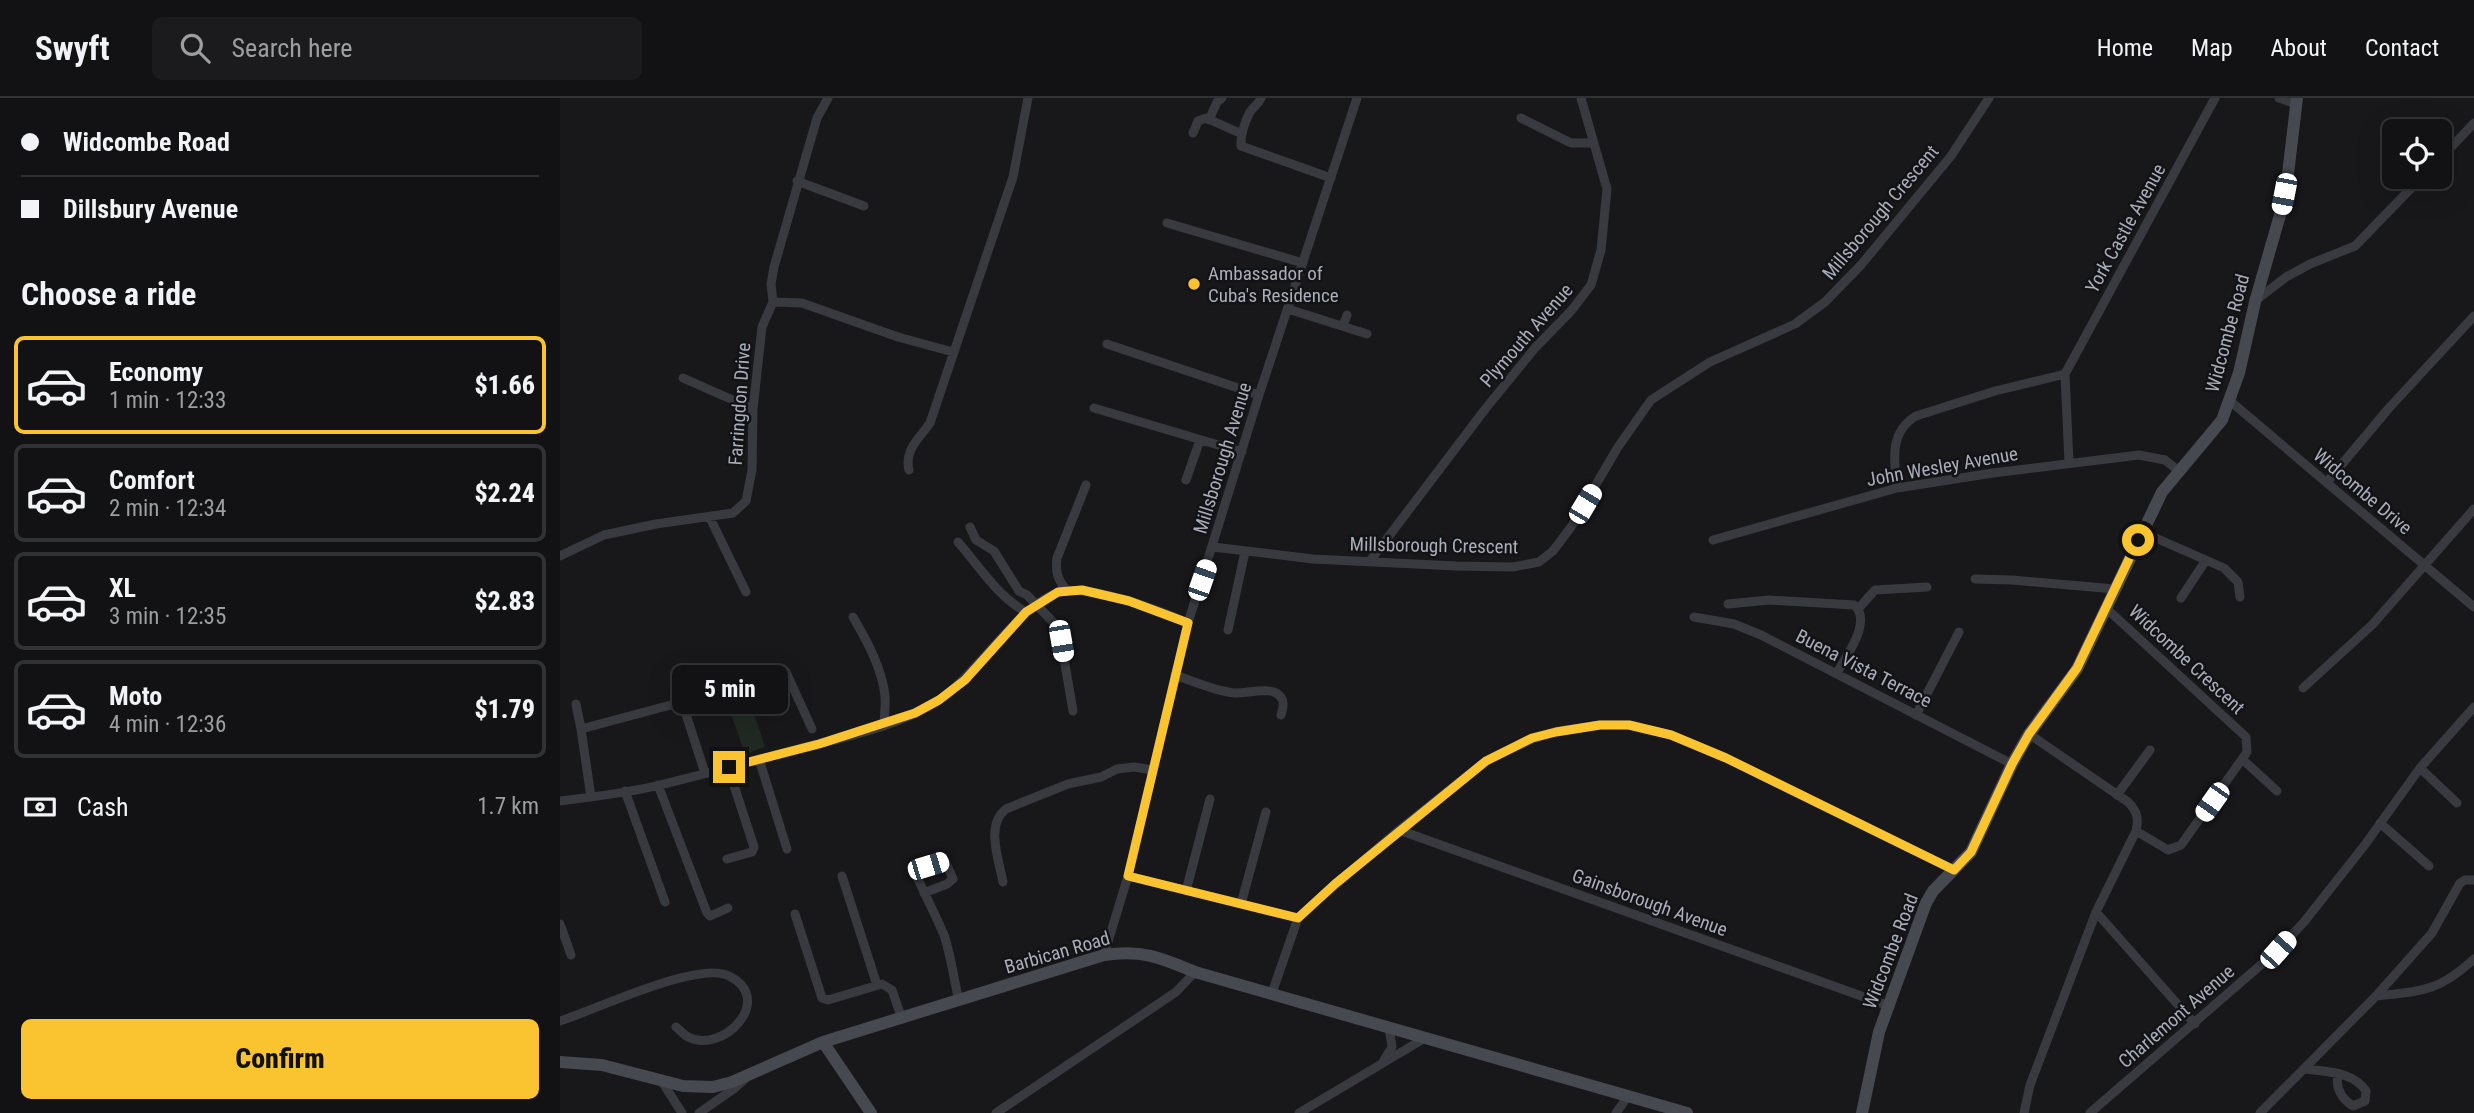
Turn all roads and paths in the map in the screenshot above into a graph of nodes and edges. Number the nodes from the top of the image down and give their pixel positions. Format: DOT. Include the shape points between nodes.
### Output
graph roads {
  1 [pos="828,98"];
  2 [pos="1028,98"];
  3 [pos="1222,98"];
  4 [pos="1261,98"];
  5 [pos="1357,98"];
  6 [pos="1581,98"];
  7 [pos="1989,98"];
  8 [pos="2215,98"];
  9 [pos="2279,98"];
  10 [pos="2296,101"];
  11 [pos="1521,118"];
  12 [pos="1209,120"];
  13 [pos="2474,123"];
  14 [pos="1193,133"];
  15 [pos="1242,134"];
  16 [pos="1593,143"];
  17 [pos="2452,146"];
  18 [pos="1327,176"];
  19 [pos="797,181"];
  20 [pos="2411,189"];
  21 [pos="864,206"];
  22 [pos="1167,223"];
  23 [pos="1300,262"];
  24 [pos="773,302"];
  25 [pos="2255,302"];
  26 [pos="1288,309"];
  27 [pos="1347,315"];
  28 [pos="2474,316"];
  29 [pos="1343,326"];
  30 [pos="1367,334"];
  31 [pos="1107,344"];
  32 [pos="953,352"];
  33 [pos="2065,374"];
  34 [pos="683,378"];
  35 [pos="1259,395"];
  36 [pos="2230,401"];
  37 [pos="1094,408"];
  38 [pos="753,409"];
  39 [pos="1200,440"];
  40 [pos="1242,452"];
  41 [pos="2069,463"];
  42 [pos="909,470"];
  43 [pos="2179,471"];
  44 [pos="1186,480"];
  45 [pos="2327,482"];
  46 [pos="1086,485"];
  47 [pos="1897,488"];
  48 [pos="2474,509"];
  49 [pos="710,517"];
  50 [pos="971,527"];
  51 [pos="2142,531"];
  52 [pos="1713,540"];
  53 [pos="958,542"];
  54 [pos="1213,547"];
  55 [pos="1245,552"];
  56 [pos="560,556"];
  57 [pos="2206,560"];
  58 [pos="1370,561"];
  59 [pos="2425,566"];
  60 [pos="1975,579"];
  61 [pos="1927,587"];
  62 [pos="2115,589"];
  63 [pos="1067,591"];
  64 [pos="746,592"];
  65 [pos="2240,597"];
  66 [pos="2180,598"];
  67 [pos="1728,604"];
  68 [pos="1035,605"];
  69 [pos="2474,607"];
  70 [pos="2107,608"];
  71 [pos="1858,609"];
  72 [pos="1026,612"];
  73 [pos="853,617"];
  74 [pos="1694,617"];
  75 [pos="1188,623"];
  76 [pos="1227,629"];
  77 [pos="1959,632"];
  78 [pos="1837,673"];
  79 [pos="1174,675"];
  80 [pos="2303,688"];
  81 [pos="682,702"];
  82 [pos="576,704"];
  83 [pos="2474,706"];
  84 [pos="1073,711"];
  85 [pos="1281,715"];
  86 [pos="1916,715"];
  87 [pos="884,724"];
  88 [pos="581,729"];
  89 [pos="812,729"];
  90 [pos="2029,734"];
  91 [pos="2150,750"];
  92 [pos="759,759"];
  93 [pos="2242,759"];
  94 [pos="2012,764"];
  95 [pos="729,767"];
  96 [pos="2420,768"];
  97 [pos="1153,770"];
  98 [pos="705,773"];
  99 [pos="659,785"];
  100 [pos="2277,790"];
  101 [pos="625,791"];
  102 [pos="2118,795"];
  103 [pos="591,797"];
  104 [pos="1210,799"];
  105 [pos="560,802"];
  106 [pos="2457,803"];
  107 [pos="1266,812"];
  108 [pos="2381,823"];
  109 [pos="1399,830"];
  110 [pos="2136,831"];
  111 [pos="787,849"];
  112 [pos="727,859"];
  113 [pos="2429,866"];
  114 [pos="1954,870"];
  115 [pos="842,876"];
  116 [pos="1128,876"];
  117 [pos="2474,880"];
  118 [pos="1003,882"];
  119 [pos="1186,891"];
  120 [pos="924,892"];
  121 [pos="665,902"];
  122 [pos="1241,904"];
  123 [pos="727,908"];
  124 [pos="2096,912"];
  125 [pos="794,914"];
  126 [pos="1298,918"];
  127 [pos="560,924"];
  128 [pos="571,955"];
  129 [pos="1104,956"];
  130 [pos="2474,959"];
  131 [pos="1195,972"];
  132 [pos="877,985"];
  133 [pos="1272,993"];
  134 [pos="2376,996"];
  135 [pos="959,1001"];
  136 [pos="1889,1006"];
  137 [pos="902,1019"];
  138 [pos="560,1021"];
  139 [pos="2195,1024"];
  140 [pos="676,1027"];
  141 [pos="1389,1027"];
  142 [pos="1425,1038"];
  143 [pos="823,1042"];
  144 [pos="560,1062"];
  145 [pos="1383,1062"];
  146 [pos="2305,1069"];
  147 [pos="750,1074"];
  148 [pos="2338,1074"];
  149 [pos="661,1080"];
  150 [pos="1628,1096"];
  151 [pos="682,1113"];
  152 [pos="699,1113"];
  153 [pos="871,1113"];
  154 [pos="996,1113"];
  155 [pos="1299,1113"];
  156 [pos="1616,1113"];
  157 [pos="1687,1113"];
  158 [pos="1862,1113"];
  159 [pos="2024,1113"];
  160 [pos="2090,1113"];
  161 [pos="2260,1113"];
  1 -- 19 [label="street, Farringdon Drive"];
  2 -- 32 [label="street" via="1013,177"];
  3 -- 12 [label="street"];
  4 -- 15 [label="street"];
  5 -- 18 [label="street, Millsborough Avenue"];
  6 -- 16 [label="street, Plymouth Avenue"];
  7 -- 58 [label="street, Millsborough Crescent" via="1951,156 1825,302 1795,324 1710,362 1651,400 1571,527 1539,562 1513,568"];
  8 -- 33 [label="street, York Castle Avenue"];
  9 -- 10 [label="street"];
  10 -- 25 [label="main road, Widcombe Road" via="2280,215"];
  11 -- 16 [label="street" via="1571,143"];
  12 -- 14 [label="street" via="1198,121"];
  12 -- 15 [label="street"];
  13 -- 17 [label="street"];
  15 -- 18 [label="street" via="1244,148"];
  16 -- 58 [label="street, Plymouth Avenue" via="1607,189 1601,250 1591,285 1486,408"];
  18 -- 23 [label="street, Millsborough Avenue"];
  19 -- 21 [label="street"];
  19 -- 24 [label="street, Farringdon Drive" via="774,267"];
  20 -- 25 [label="street" via="2356,246 2286,277"];
  22 -- 23 [label="street"];
  23 -- 26 [label="street, Millsborough Avenue"];
  24 -- 32 [label="street" via="802,303"];
  24 -- 38 [label="street, Farringdon Drive" via="762,327"];
  25 -- 36 [label="main road, Widcombe Road"];
  26 -- 29 [label="street"];
  26 -- 35 [label="street, Millsborough Avenue"];
  27 -- 29 [label="street"];
  28 -- 45 [label="street"];
  29 -- 30 [label="street" via="1355,326"];
  31 -- 35 [label="street"];
  32 -- 42 [label="street" via="930,423 909,449"];
  33 -- 41 [label="street"];
  33 -- 47 [label="street" via="1909,420 1894,444"];
  34 -- 38 [label="street"];
  35 -- 40 [label="street, Millsborough Avenue"];
  36 -- 43 [label="main road, Widcombe Road" via="2222,420"];
  36 -- 45 [label="street, Widcombe Drive"];
  37 -- 39 [label="street"];
  38 -- 49 [label="street, Farringdon Drive" via="747,500 733,513"];
  39 -- 40 [label="street"];
  39 -- 44 [label="street"];
  40 -- 54 [label="street, Millsborough Avenue"];
  41 -- 43 [label="street, John Wesley Avenue" via="2139,455 2165,460"];
  41 -- 47 [label="street, John Wesley Avenue"];
  43 -- 51 [label="main road, Widcombe Road"];
  45 -- 59 [label="street, Widcombe Drive"];
  46 -- 63 [label="street" via="1055,568"];
  47 -- 52 [label="street, John Wesley Avenue"];
  48 -- 59 [label="street"];
  49 -- 56 [label="street, Farringdon Drive" via="604,535"];
  49 -- 64 [label="street"];
  50 -- 68 [label="street" via="976,540 994,551 1014,585"];
  51 -- 57 [label="street"];
  51 -- 62 [label="main road, Widcombe Road"];
  53 -- 72 [label="street" via="1014,606"];
  54 -- 55 [label="street, Millsborough Crescent"];
  54 -- 75 [label="street, Millsborough Avenue"];
  55 -- 58 [label="street, Millsborough Crescent"];
  55 -- 76 [label="street"];
  57 -- 65 [label="street" via="2234,577"];
  57 -- 66 [label="street"];
  59 -- 69 [label="street, Widcombe Drive"];
  59 -- 80 [label="street" via="2372,625"];
  60 -- 62 [label="street"];
  61 -- 71 [label="street" via="1875,590"];
  62 -- 70 [label="main road, Widcombe Road"];
  63 -- 68 [label="street"];
  63 -- 75 [label="street" via="1129,601"];
  67 -- 71 [label="street" via="1816,601 1854,604"];
  68 -- 72 [label="street"];
  68 -- 84 [label="street" via="1049,617 1061,641"];
  70 -- 90 [label="main road, Widcombe Road" via="2077,668"];
  70 -- 93 [label="street, Widcombe Crescent" via="2246,737 2247,752"];
  71 -- 78 [label="street" via="1858,633"];
  72 -- 87 [label="street" via="965,680 939,700"];
  73 -- 87 [label="street" via="883,684"];
  74 -- 78 [label="street, Buena Vista Terrace" via="1746,629"];
  75 -- 79 [label="street, Millsborough Avenue"];
  77 -- 86 [label="street"];
  78 -- 86 [label="street, Buena Vista Terrace"];
  79 -- 85 [label="street" via="1234,693 1274,693 1284,701"];
  79 -- 97 [label="street, Millsborough Avenue"];
  81 -- 88 [label="street"];
  81 -- 89 [label="street" via="783,668"];
  81 -- 98 [label="street"];
  82 -- 88 [label="street"];
  83 -- 96 [label="street, Charlemont Avenue"];
  86 -- 94 [label="street, Buena Vista Terrace"];
  87 -- 92 [label="street"];
  88 -- 103 [label="street"];
  90 -- 94 [label="main road, Widcombe Road"];
  90 -- 102 [label="street"];
  91 -- 102 [label="street"];
  92 -- 95 [label="street"];
  92 -- 111 [label="street"];
  93 -- 100 [label="street"];
  93 -- 110 [label="street" via="2177,848 2163,849"];
  94 -- 114 [label="main road, Widcombe Road" via="1971,852"];
  95 -- 98 [label="street"];
  95 -- 112 [label="street" via="754,850"];
  96 -- 106 [label="street"];
  96 -- 108 [label="street, Charlemont Avenue"];
  97 -- 116 [label="street, Millsborough Avenue"];
  97 -- 118 [label="street" via="1117,769 999,814 994,830"];
  98 -- 99 [label="street"];
  99 -- 101 [label="street"];
  99 -- 123 [label="street" via="707,913 710,916"];
  101 -- 103 [label="street"];
  101 -- 121 [label="street"];
  102 -- 110 [label="street" via="2137,813"];
  103 -- 105 [label="street"];
  104 -- 119 [label="street"];
  107 -- 122 [label="street"];
  108 -- 113 [label="street"];
  108 -- 139 [label="street, Charlemont Avenue" via="2304,922"];
  109 -- 114 [label="street" via="1508,748 1556,732 1629,725 1671,735 1726,758"];
  109 -- 126 [label="street"];
  109 -- 136 [label="street, Gainsborough Avenue"];
  110 -- 124 [label="street"];
  114 -- 136 [label="main road, Widcombe Road" via="1926,903"];
  115 -- 132 [label="street"];
  116 -- 119 [label="street"];
  116 -- 129 [label="street, Millsborough Avenue"];
  117 -- 134 [label="street" via="2460,883 2432,933"];
  119 -- 122 [label="street"];
  120 -- 135 [label="street" via="944,935"];
  122 -- 126 [label="street"];
  124 -- 139 [label="street"];
  124 -- 159 [label="street" via="2030,1085"];
  125 -- 132 [label="street" via="824,1000"];
  126 -- 133 [label="street"];
  127 -- 128 [label="street"];
  129 -- 131 [label="main road, Barbican Road" via="1151,955"];
  129 -- 135 [label="main road, Barbican Road"];
  130 -- 134 [label="street" via="2432,988"];
  131 -- 133 [label="main road, Barbican Road"];
  131 -- 154 [label="street" via="1176,992"];
  132 -- 137 [label="street" via="892,990"];
  133 -- 141 [label="main road, Barbican Road"];
  134 -- 146 [label="street"];
  135 -- 137 [label="main road, Barbican Road"];
  136 -- 158 [label="main road, Widcombe Road"];
  137 -- 143 [label="main road, Barbican Road"];
  138 -- 140 [label="street" via="699,972 729,975 746,994 743,1020 718,1037 702,1041"];
  139 -- 160 [label="street, Charlemont Avenue"];
  141 -- 142 [label="main road, Barbican Road"];
  141 -- 145 [label="street" via="1392,1047"];
  142 -- 145 [label="street"];
  142 -- 150 [label="main road, Barbican Road"];
  143 -- 147 [label="main road, Barbican Road"];
  143 -- 153 [label="main road"];
  144 -- 149 [label="main road, Barbican Road" via="602,1065"];
  145 -- 155 [label="street"];
  146 -- 148 [label="street"];
  146 -- 161 [label="street"];
  147 -- 149 [label="main road, Barbican Road" via="713,1087"];
  147 -- 152 [label="street"];
  149 -- 151 [label="street"];
  150 -- 156 [label="street"];
  150 -- 157 [label="main road, Barbican Road"];
}
